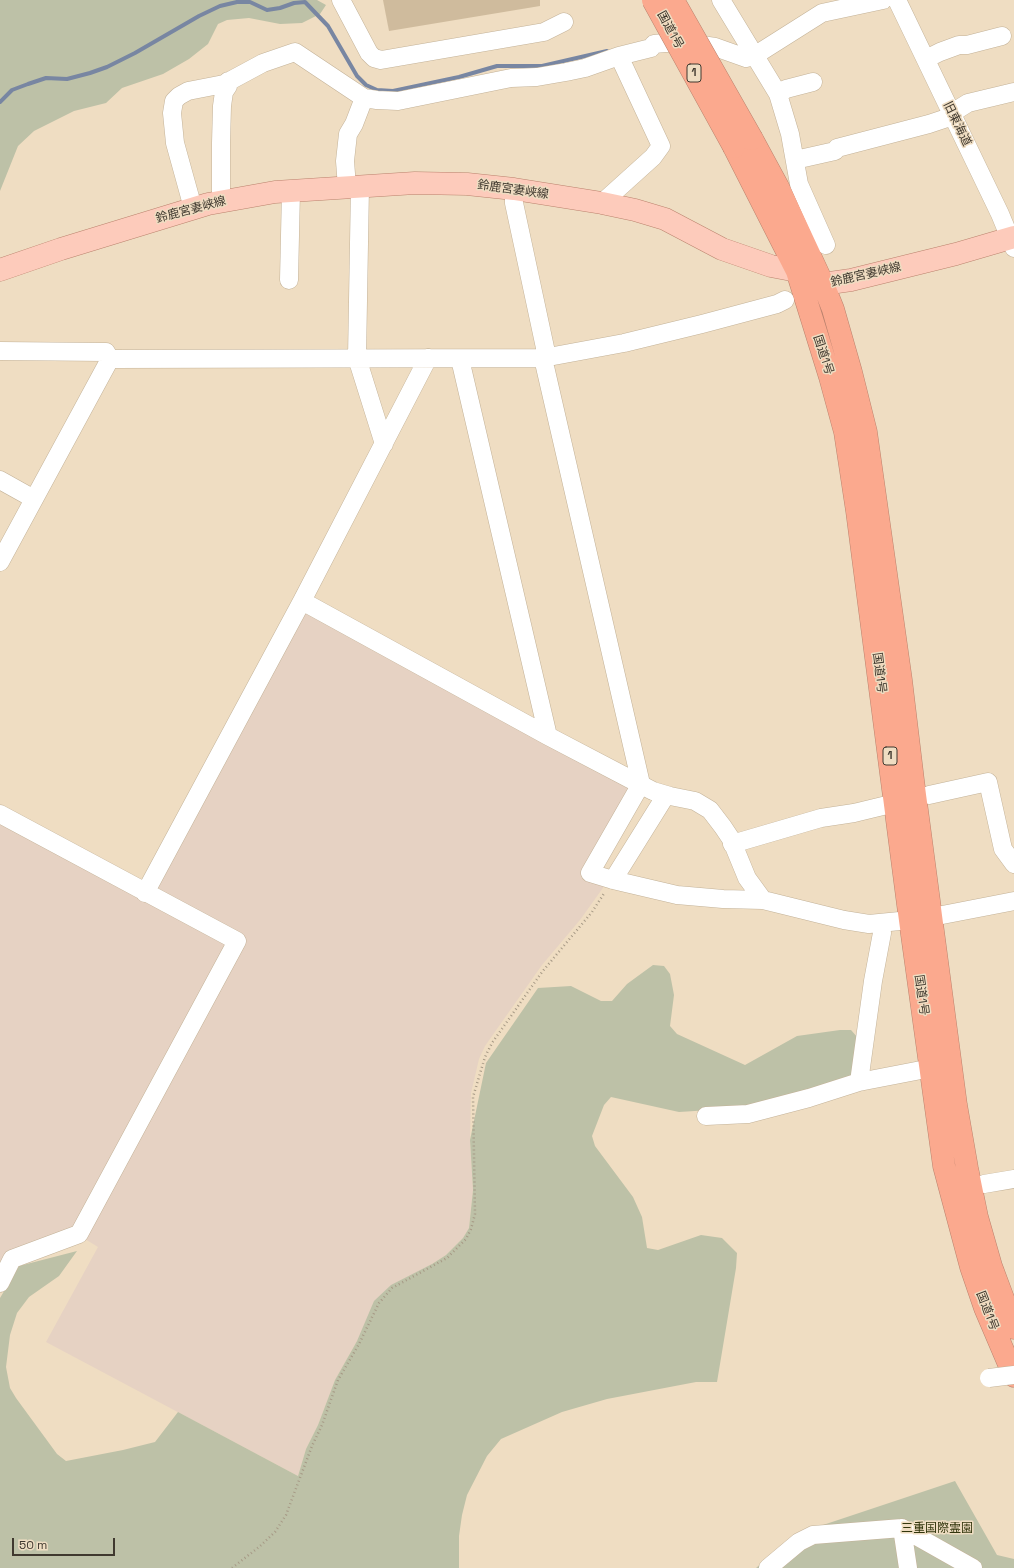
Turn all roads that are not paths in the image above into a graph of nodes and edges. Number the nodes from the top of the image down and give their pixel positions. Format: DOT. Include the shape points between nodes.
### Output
graph roads {
  1 [pos="341,0"];
  2 [pos="653,0"];
  3 [pos="673,0"];
  4 [pos="721,0"];
  5 [pos="883,0"];
  6 [pos="897,0"];
  7 [pos="564,22"];
  8 [pos="1002,36"];
  9 [pos="618,56"];
  10 [pos="754,56"];
  11 [pos="926,59"];
  12 [pos="228,81"];
  13 [pos="813,82"];
  14 [pos="1014,92"];
  15 [pos="778,94"];
  16 [pos="364,98"];
  17 [pos="952,114"];
  18 [pos="743,143"];
  19 [pos="795,160"];
  20 [pos="353,186"];
  21 [pos="514,189"];
  22 [pos="292,191"];
  23 [pos="221,201"];
  24 [pos="602,203"];
  25 [pos="193,208"];
  26 [pos="1013,241"];
  27 [pos="826,245"];
  28 [pos="0,270"];
  29 [pos="797,271"];
  30 [pos="289,280"];
  31 [pos="823,284"];
  32 [pos="785,300"];
  33 [pos="0,351"];
  34 [pos="357,358"];
  35 [pos="428,358"];
  36 [pos="545,358"];
  37 [pos="110,359"];
  38 [pos="460,359"];
  39 [pos="384,444"];
  40 [pos="0,480"];
  41 [pos="34,499"];
  42 [pos="0,562"];
  43 [pos="302,601"];
  44 [pos="548,736"];
  45 [pos="642,784"];
  46 [pos="666,795"];
  47 [pos="928,796"];
  48 [pos="887,804"];
  49 [pos="0,814"];
  50 [pos="732,844"];
  51 [pos="1014,864"];
  52 [pos="613,880"];
  53 [pos="145,893"];
  54 [pos="763,900"];
  55 [pos="1014,901"];
  56 [pos="932,917"];
  57 [pos="907,920"];
  58 [pos="880,924"];
  59 [pos="921,1070"];
  60 [pos="859,1082"];
  61 [pos="706,1116"];
  62 [pos="941,1142"];
  63 [pos="1014,1179"];
  64 [pos="984,1184"];
  65 [pos="0,1283"];
  66 [pos="1014,1328"];
  67 [pos="1014,1375"];
  68 [pos="989,1378"];
  69 [pos="902,1528"];
  70 [pos="789,1559"];
  71 [pos="768,1568"];
  72 [pos="908,1568"];
  73 [pos="973,1568"];
  1 -- 7 [label="street" via="369,53 381,60 544,32"];
  2 -- 18 [label="highway, 国道1号 / 1, bridge"];
  3 -- 18 [label="highway, 国道1号 / 1, bridge"];
  4 -- 10 [label="street"];
  5 -- 10 [label="street" via="822,14"];
  6 -- 11 [label="street, 旧東海道"];
  8 -- 11 [label="street" via="959,45"];
  9 -- 10 [label="street" via="651,48 654,44 688,43 715,47 746,58"];
  9 -- 16 [label="street" via="586,68 538,77 511,78 398,101"];
  9 -- 24 [label="street" via="661,146 653,157"];
  10 -- 15 [label="street"];
  11 -- 17 [label="street, 旧東海道"];
  12 -- 16 [label="street" via="263,63 295,52"];
  12 -- 23 [label="street" via="222,106"];
  12 -- 25 [label="street" via="188,91 174,101 172,113 175,142"];
  13 -- 15 [label="street" via="786,89"];
  14 -- 17 [label="street" via="968,103"];
  15 -- 19 [label="street"];
  16 -- 20 [label="street" via="348,134 345,161"];
  17 -- 19 [label="street" via="928,124"];
  17 -- 26 [label="street, 旧東海道"];
  18 -- 29 [label="highway, 国道1号 / 1"];
  18 -- 31 [label="highway, 国道1号 / 1" via="778,187"];
  19 -- 27 [label="street" via="799,184"];
  20 -- 21 [label="main road, 鈴鹿宮妻峡線" via="443,183"];
  20 -- 22 [label="main road, 鈴鹿宮妻峡線"];
  20 -- 34 [label="street"];
  21 -- 24 [label="main road, 鈴鹿宮妻峡線"];
  21 -- 36 [label="street" via="514,203"];
  22 -- 23 [label="main road, 鈴鹿宮妻峡線"];
  22 -- 30 [label="street"];
  23 -- 25 [label="main road, 鈴鹿宮妻峡線"];
  24 -- 29 [label="main road, 鈴鹿宮妻峡線" via="650,213 722,249 771,266"];
  25 -- 28 [label="main road, 鈴鹿宮妻峡線"];
  26 -- 31 [label="main road, 鈴鹿宮妻峡線" via="851,280"];
  29 -- 31 [label="main road, 鈴鹿宮妻峡線"];
  29 -- 57 [label="highway, 国道1号 / 1" via="845,432"];
  31 -- 56 [label="highway, 国道1号 / 1" via="833,309 866,432"];
  32 -- 36 [label="street" via="695,326"];
  33 -- 37 [label="street" via="106,352"];
  34 -- 35 [label="street"];
  34 -- 37 [label="street"];
  34 -- 39 [label="street"];
  35 -- 38 [label="street"];
  35 -- 39 [label="street"];
  36 -- 38 [label="street"];
  36 -- 45 [label="street"];
  37 -- 41 [label="street"];
  38 -- 44 [label="street"];
  39 -- 43 [label="street"];
  40 -- 41 [label="street"];
  41 -- 42 [label="street"];
  43 -- 44 [label="street"];
  43 -- 53 [label="street"];
  44 -- 45 [label="street"];
  45 -- 46 [label="street"];
  45 -- 52 [label="street" via="590,873"];
  46 -- 50 [label="street" via="695,801 710,810"];
  46 -- 52 [label="street"];
  47 -- 51 [label="street" via="988,782 1003,849"];
  48 -- 50 [label="street" via="821,818"];
  49 -- 53 [label="street"];
  50 -- 54 [label="street" via="747,878"];
  52 -- 54 [label="street" via="677,895"];
  53 -- 65 [label="street" via="237,941 79,1234 12,1260"];
  54 -- 58 [label="street" via="844,920"];
  55 -- 56 [label="street"];
  56 -- 66 [label="highway, 国道1号 / 1" via="956,1105 967,1168 991,1266"];
  57 -- 58 [label="street"];
  57 -- 59 [label="street" via="903,940"];
  57 -- 62 [label="highway, 国道1号 / 1"];
  58 -- 60 [label="street" via="882,933"];
  59 -- 60 [label="street"];
  59 -- 62 [label="street" via="927,1109"];
  60 -- 61 [label="street" via="748,1114"];
  62 -- 67 [label="highway, 国道1号 / 1" via="944,1166 971,1267 985,1308"];
  63 -- 64 [label="street"];
  67 -- 68 [label="street, bridge"];
  69 -- 70 [label="street" via="813,1535 799,1542"];
  69 -- 72 [label="street"];
  69 -- 73 [label="street"];
  70 -- 71 [label="street"];
}
